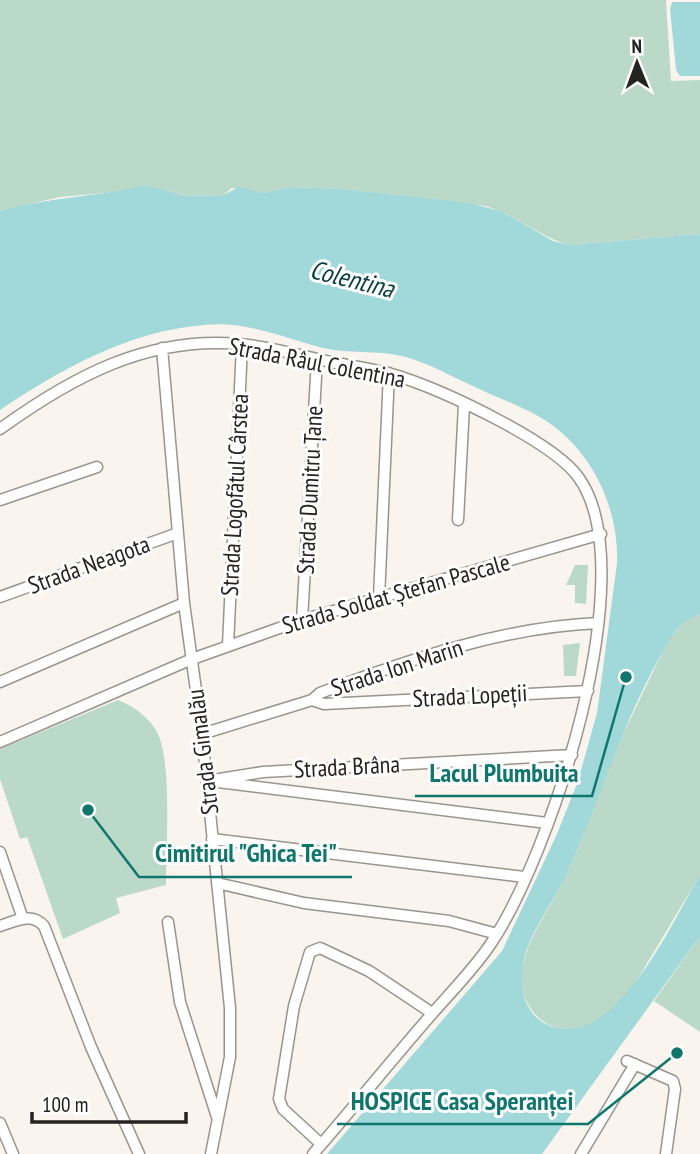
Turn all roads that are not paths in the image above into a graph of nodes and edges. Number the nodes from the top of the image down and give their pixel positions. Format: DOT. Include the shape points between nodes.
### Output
graph roads {
  1 [pos="242,345"];
  2 [pos="162,348"];
  3 [pos="317,360"];
  4 [pos="389,373"];
  5 [pos="464,405"];
  6 [pos="0,429"];
  7 [pos="97,467"];
  8 [pos="0,500"];
  9 [pos="458,520"];
  10 [pos="178,533"];
  11 [pos="601,534"];
  12 [pos="0,597"];
  13 [pos="379,598"];
  14 [pos="184,603"];
  15 [pos="302,620"];
  16 [pos="598,623"];
  17 [pos="228,646"];
  18 [pos="192,659"];
  19 [pos="0,682"];
  20 [pos="588,691"];
  21 [pos="312,700"];
  22 [pos="202,734"];
  23 [pos="0,742"];
  24 [pos="572,755"];
  25 [pos="207,781"];
  26 [pos="547,823"];
  27 [pos="212,839"];
  28 [pos="0,852"];
  29 [pos="3,870"];
  30 [pos="524,877"];
  31 [pos="217,883"];
  32 [pos="23,919"];
  33 [pos="168,922"];
  34 [pos="0,926"];
  35 [pos="497,934"];
  36 [pos="432,1013"];
  37 [pos="218,1120"];
  38 [pos="0,1123"];
  39 [pos="321,1144"];
  40 [pos="13,1154"];
  41 [pos="139,1154"];
  42 [pos="211,1154"];
  43 [pos="313,1154"];
  44 [pos="581,1154"];
  45 [pos="666,1154"];
  1 -- 2 [label="street, Strada Râul Colentina"];
  1 -- 3 [label="street, Strada Râul Colentina"];
  1 -- 17 [label="street, Strada Logofătul Cârstea"];
  2 -- 6 [label="street, Strada Râul Colentina" via="78,378"];
  2 -- 10 [label="street, Strada Gimalău"];
  3 -- 4 [label="street, Strada Râul Colentina"];
  3 -- 15 [label="street, Strada Dumitru Țane"];
  4 -- 5 [label="street, Strada Râul Colentina"];
  4 -- 13 [label="street"];
  5 -- 9 [label="street"];
  5 -- 11 [label="street, Strada Râul Colentina" via="562,459 586,490"];
  7 -- 8 [label="street"];
  10 -- 12 [label="street, Strada Neagota"];
  10 -- 14 [label="street, Strada Gimalău"];
  11 -- 13 [label="street, Strada Soldat Ștefan Pascale"];
  11 -- 16 [label="street, Strada Râul Colentina"];
  13 -- 15 [label="street, Strada Soldat Ștefan Pascale"];
  14 -- 18 [label="street, Strada Gimalău"];
  14 -- 19 [label="street"];
  15 -- 17 [label="street, Strada Soldat Ștefan Pascale"];
  16 -- 20 [label="street, Strada Râul Colentina"];
  16 -- 21 [label="street, Strada Ion Marin" via="486,640 332,689"];
  17 -- 18 [label="street, Strada Soldat Ștefan Pascale"];
  18 -- 22 [label="street, Strada Gimalău"];
  18 -- 23 [label="street, Strada Soldat Ștefan Pascale"];
  20 -- 21 [label="street, Strada Lopeții" via="324,704"];
  20 -- 24 [label="street, Strada Râul Colentina"];
  21 -- 22 [label="street, Strada Ion Marin"];
  22 -- 25 [label="street, Strada Gimalău"];
  24 -- 25 [label="street, Strada Brâna" via="263,772"];
  24 -- 26 [label="street, Strada Râul Colentina"];
  25 -- 26 [label="street"];
  25 -- 27 [label="street, Strada Gimalău"];
  26 -- 30 [label="street, Strada Râul Colentina"];
  27 -- 30 [label="street"];
  27 -- 31 [label="street, Strada Gimalău"];
  28 -- 29 [label="street"];
  29 -- 32 [label="street"];
  30 -- 35 [label="street, Strada Râul Colentina"];
  31 -- 35 [label="street" via="304,903 449,921"];
  31 -- 37 [label="street, Strada Gimalău" via="230,1008 230,1057"];
  32 -- 34 [label="street"];
  32 -- 41 [label="street" via="38,919 47,930"];
  33 -- 37 [label="street" via="180,1002"];
  35 -- 36 [label="street, Strada Râul Colentina"];
  36 -- 39 [label="street, Strada Râul Colentina"];
  36 -- 39 [label="street" via="369,971 320,948 310,951 294,1006 279,1099 282,1109"];
  37 -- 42 [label="street, Strada Gimalău"];
  38 -- 40 [label="street"];
  39 -- 43 [label="street, Strada Râul Colentina"];
  44 -- 45 [label="street" via="631,1062 669,1077 675,1084"];
}
